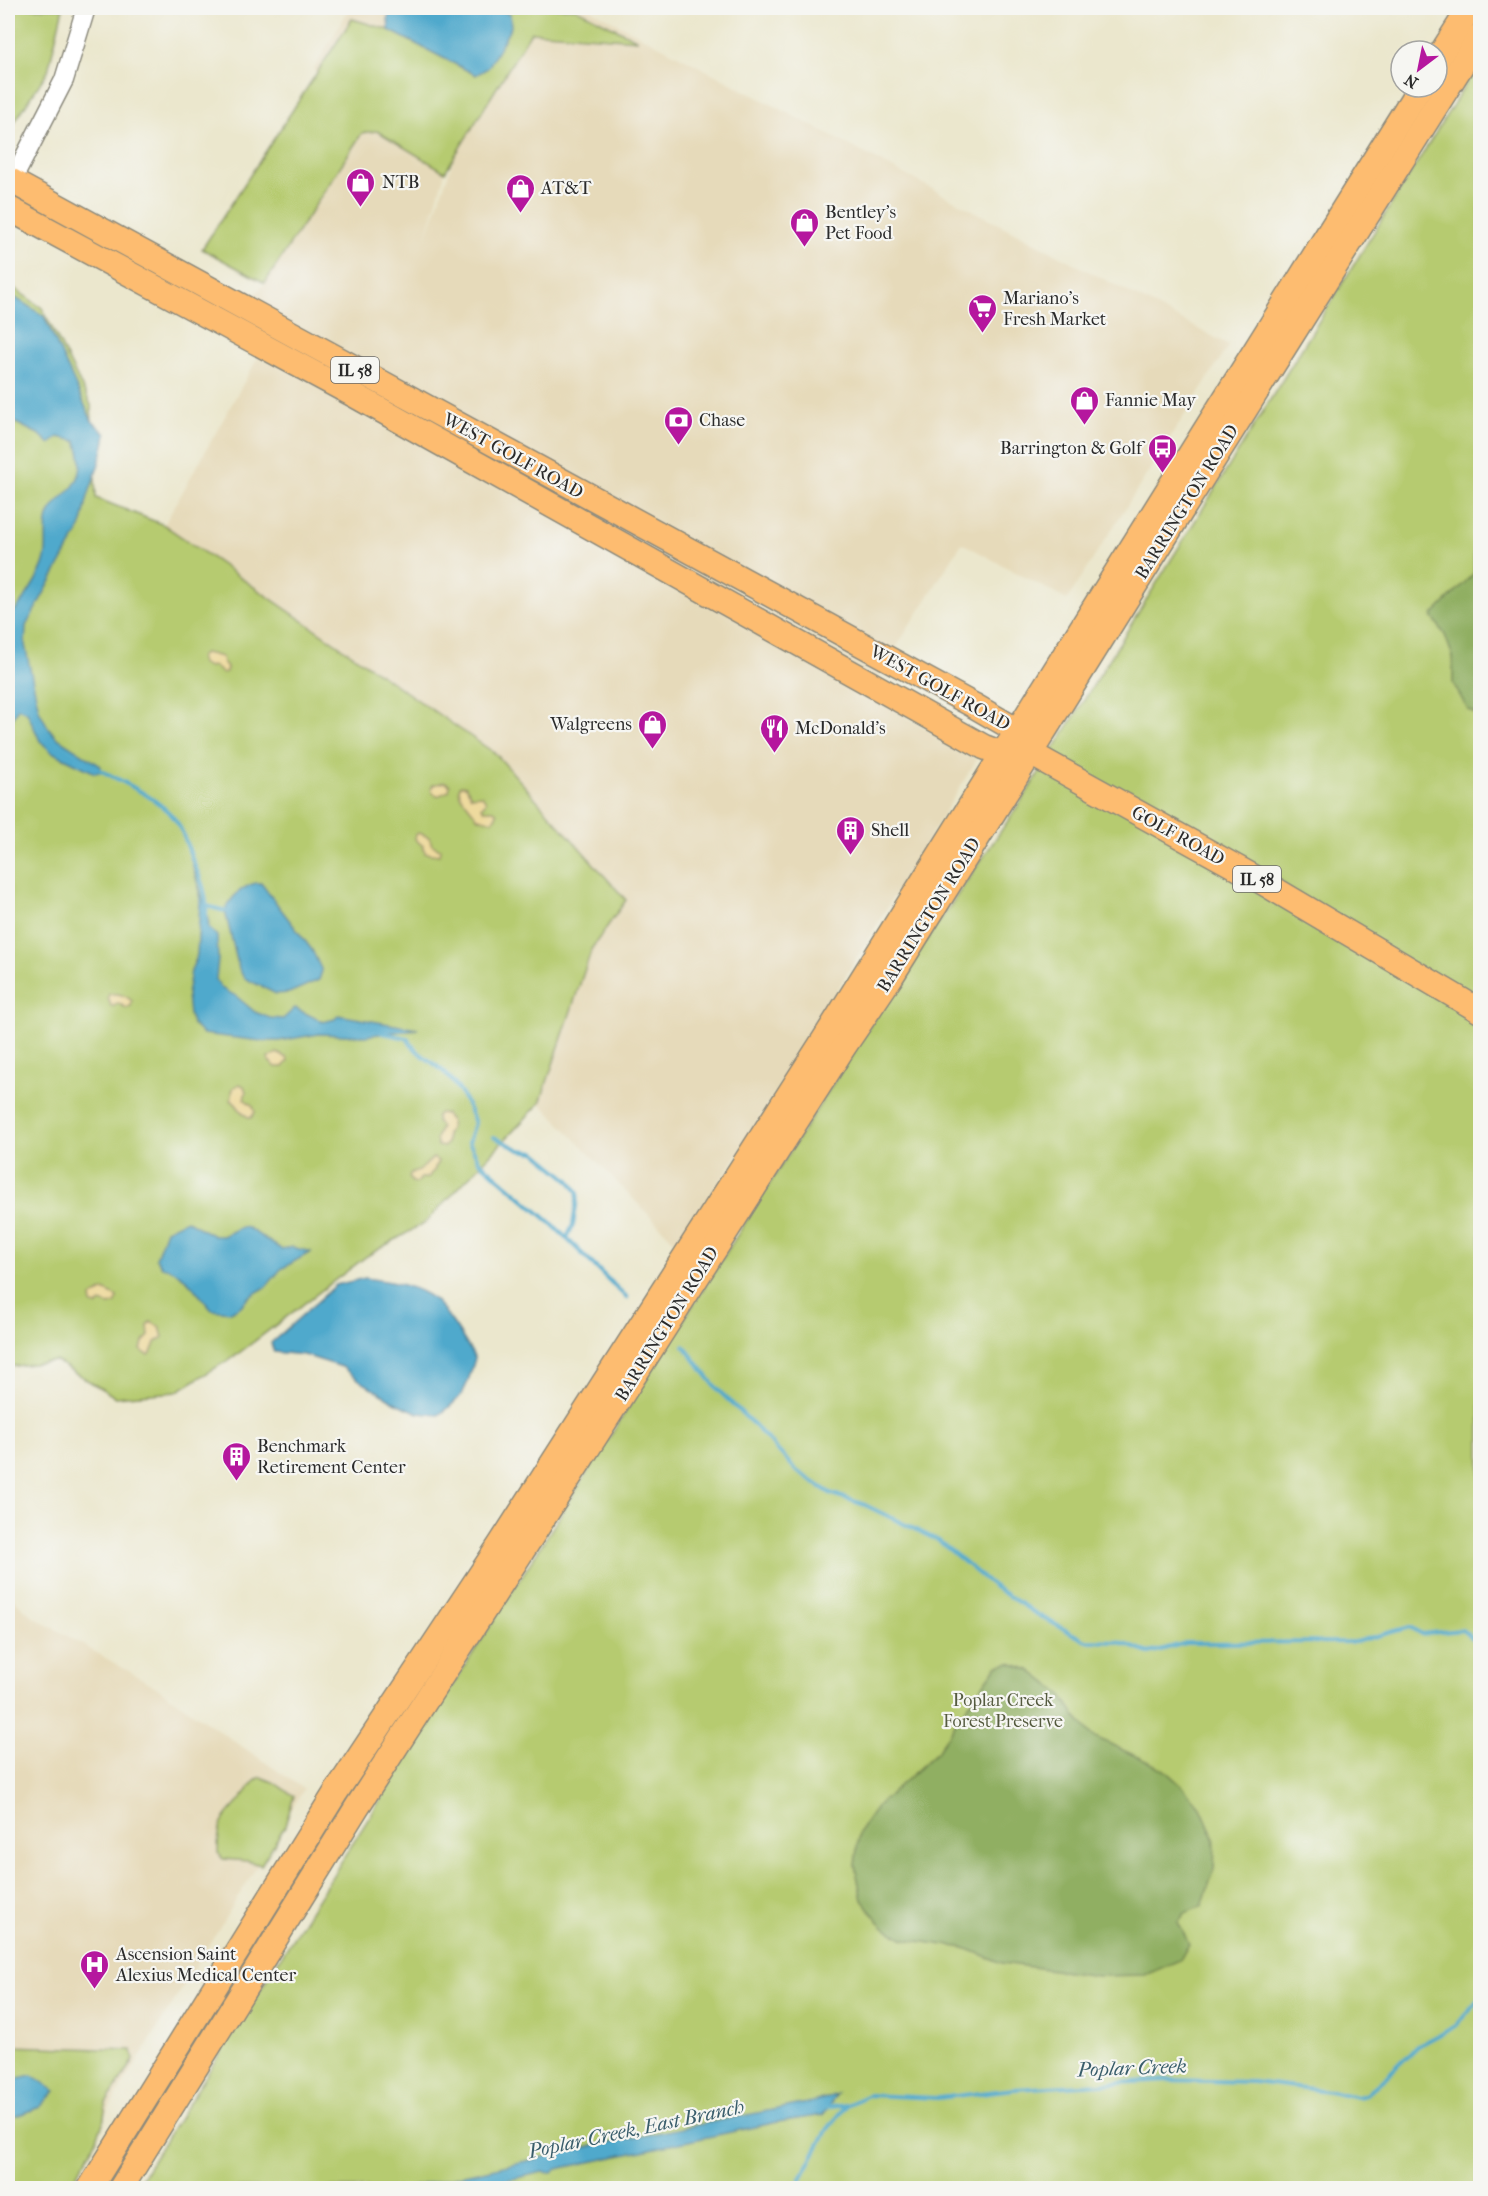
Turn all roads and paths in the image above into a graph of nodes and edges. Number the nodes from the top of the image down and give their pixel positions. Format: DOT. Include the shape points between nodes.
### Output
graph roads {
  1 [pos="86,8"];
  2 [pos="1470,8"];
  3 [pos="1480,36"];
  4 [pos="1449,41"];
  5 [pos="1413,99"];
  6 [pos="9,183"];
  7 [pos="8,207"];
  8 [pos="1018,731"];
  9 [pos="1030,753"];
  10 [pos="1003,754"];
  11 [pos="1480,1011"];
  12 [pos="90,2188"];
  13 [pos="121,2188"];
  1 -- 6 [label="street" via="64,80"];
  2 -- 4 [label="main road"];
  3 -- 9 [label="main road, BARRINGTON ROAD"];
  5 -- 8 [label="main road, BARRINGTON ROAD"];
  6 -- 8 [label="main road, WEST GOLF ROAD / IL 58"];
  7 -- 10 [label="main road, WEST GOLF ROAD / IL 58" via="356,396 984,747"];
  8 -- 9 [label="main road, WEST GOLF ROAD"];
  8 -- 10 [label="main road, BARRINGTON ROAD"];
  9 -- 10 [label="main road, WEST GOLF ROAD / IL 58"];
  9 -- 11 [label="main road, GOLF ROAD / IL 58" via="1252,876"];
  9 -- 13 [label="main road, BARRINGTON ROAD" via="891,977 370,1788"];
  10 -- 12 [label="main road, BARRINGTON ROAD" via="755,1148 349,1773"];
}
